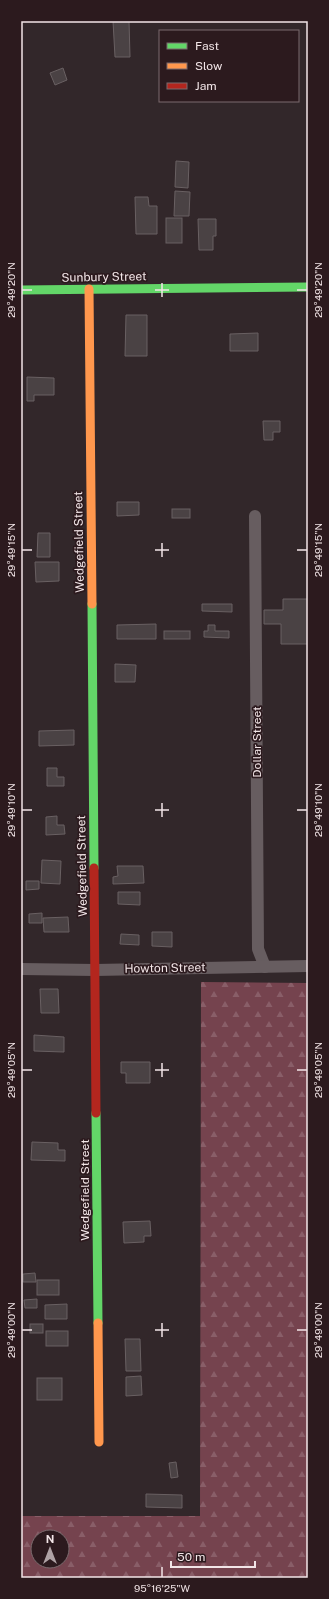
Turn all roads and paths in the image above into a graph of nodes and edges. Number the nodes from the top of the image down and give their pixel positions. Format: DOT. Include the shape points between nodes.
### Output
graph roads {
  1 [pos="308,286"];
  2 [pos="89,289"];
  3 [pos="21,290"];
  4 [pos="255,516"];
  5 [pos="265,966"];
  6 [pos="308,966"];
  7 [pos="21,969"];
  8 [pos="95,970"];
  9 [pos="99,1442"];
  1 -- 2 [label="street, Sunbury Street"];
  2 -- 3 [label="street, Sunbury Street"];
  2 -- 8 [label="street, Wedgefield Street"];
  4 -- 5 [label="street, Dollar Street" via="258,949"];
  5 -- 6 [label="street, Howton Street"];
  5 -- 8 [label="street, Howton Street"];
  7 -- 8 [label="street, Howton Street"];
  8 -- 9 [label="street, Wedgefield Street"];
}
